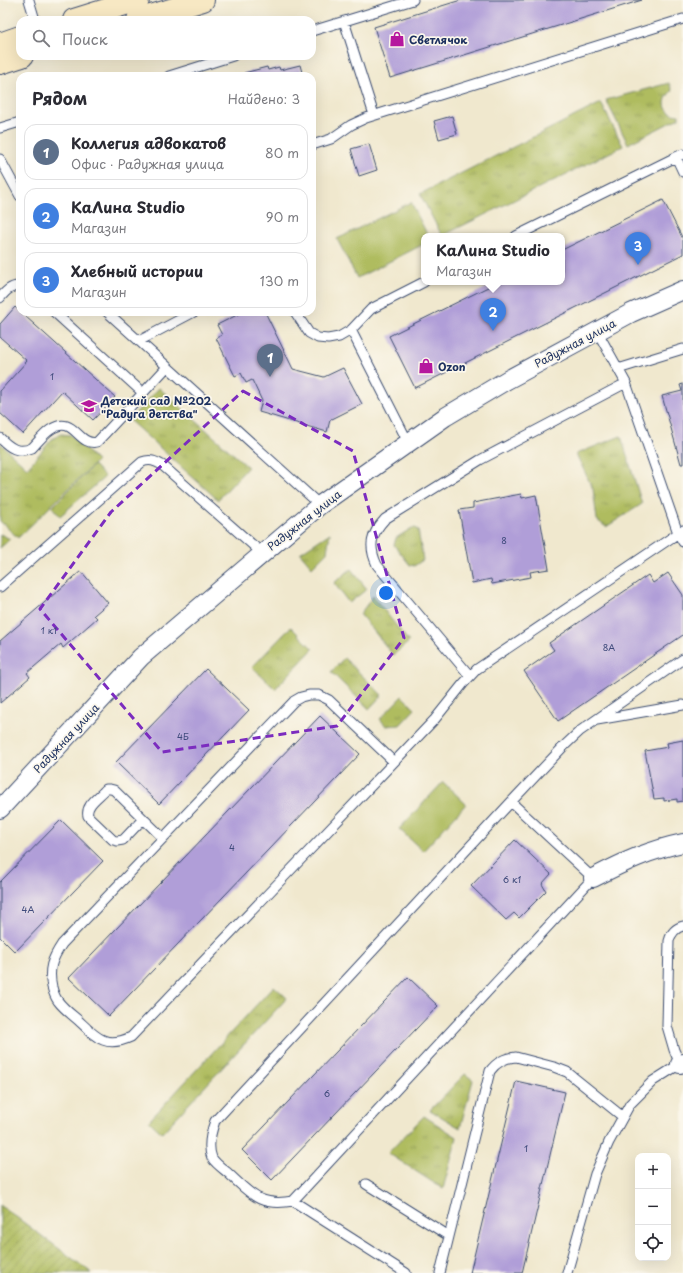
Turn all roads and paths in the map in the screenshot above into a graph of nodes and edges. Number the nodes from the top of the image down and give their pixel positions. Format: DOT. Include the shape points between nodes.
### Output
graph roads {
  1 [pos="29,0"];
  2 [pos="138,0"];
  3 [pos="203,0"];
  4 [pos="413,0"];
  5 [pos="34,16"];
  6 [pos="87,16"];
  7 [pos="151,16"];
  8 [pos="683,19"];
  9 [pos="344,21"];
  10 [pos="316,30"];
  11 [pos="16,42"];
  12 [pos="4,58"];
  13 [pos="220,60"];
  14 [pos="182,72"];
  15 [pos="374,115"];
  16 [pos="16,123"];
  17 [pos="0,128"];
  18 [pos="316,144"];
  19 [pos="680,155"];
  20 [pos="0,159"];
  21 [pos="683,172"];
  22 [pos="16,189"];
  23 [pos="522,233"];
  24 [pos="421,284"];
  25 [pos="16,286"];
  26 [pos="683,290"];
  27 [pos="0,298"];
  28 [pos="58,316"];
  29 [pos="111,316"];
  30 [pos="186,316"];
  31 [pos="298,316"];
  32 [pos="350,330"];
  33 [pos="597,331"];
  34 [pos="139,341"];
  35 [pos="683,349"];
  36 [pos="167,367"];
  37 [pos="618,369"];
  38 [pos="626,383"];
  39 [pos="143,393"];
  40 [pos="0,438"];
  41 [pos="409,444"];
  42 [pos="320,505"];
  43 [pos="680,532"];
  44 [pos="683,542"];
  45 [pos="262,553"];
  46 [pos="0,587"];
  47 [pos="683,659"];
  48 [pos="470,676"];
  49 [pos="683,706"];
  50 [pos="594,720"];
  51 [pos="394,762"];
  52 [pos="511,802"];
  53 [pos="0,809"];
  54 [pos="143,819"];
  55 [pos="163,838"];
  56 [pos="683,843"];
  57 [pos="593,878"];
  58 [pos="683,926"];
  59 [pos="682,1064"];
  60 [pos="623,1117"];
  61 [pos="366,1184"];
  62 [pos="293,1201"];
  63 [pos="449,1236"];
  64 [pos="406,1273"];
  65 [pos="440,1273"];
  66 [pos="567,1273"];
  1 -- 5 [label="lane"];
  2 -- 6 [label="main road"];
  3 -- 7 [label="main road"];
  4 -- 9 [label="lane"];
  8 -- 15 [label="lane"];
  9 -- 10 [label="lane"];
  9 -- 15 [label="lane"];
  11 -- 12 [label="main road"];
  13 -- 14 [label="lane"];
  15 -- 18 [label="lane" via="358,121 331,139"];
  16 -- 17 [label="lane"];
  19 -- 21 [label="lane"];
  19 -- 23 [label="lane"];
  20 -- 22 [label="lane"];
  24 -- 32 [label="lane" via="371,309"];
  25 -- 27 [label="lane"];
  26 -- 33 [label="street, Радужная улица"];
  28 -- 39 [label="lane"];
  29 -- 34 [label="lane"];
  30 -- 34 [label="lane"];
  31 -- 32 [label="lane" via="309,333 318,338 339,337"];
  32 -- 41 [label="lane"];
  33 -- 37 [label="lane"];
  33 -- 41 [label="street, Радужная улица" via="507,380 445,418"];
  34 -- 36 [label="lane"];
  35 -- 37 [label="lane"];
  36 -- 39 [label="lane"];
  36 -- 42 [label="lane"];
  37 -- 38 [label="lane"];
  38 -- 43 [label="lane"];
  38 -- 48 [label="lane" via="480,460 386,519 373,535 372,550 377,565"];
  39 -- 40 [label="lane" via="97,442 90,443 71,427 64,426 52,429 28,450 17,451"];
  41 -- 42 [label="street, Радужная улица"];
  42 -- 45 [label="street, Радужная улица"];
  43 -- 44 [label="lane"];
  43 -- 48 [label="lane"];
  45 -- 46 [label="lane" via="157,461 146,461"];
  45 -- 53 [label="street, Радужная улица" via="141,657"];
  47 -- 50 [label="lane"];
  48 -- 51 [label="lane" via="435,719"];
  49 -- 50 [label="lane"];
  50 -- 52 [label="lane" via="563,747"];
  51 -- 55 [label="lane" via="329,700 319,695 301,697 294,701"];
  51 -- 55 [label="lane" via="131,1037 115,1042 107,1041 96,1037 57,1000 50,979 54,955"];
  52 -- 57 [label="lane"];
  52 -- 62 [label="lane" via="215,1121 210,1140 213,1159 254,1197 274,1202"];
  54 -- 54 [label="lane" via="123,840 117,841 88,816 87,812 106,789 110,789"];
  54 -- 55 [label="lane"];
  56 -- 57 [label="street" via="627,860"];
  57 -- 62 [label="lane"];
  58 -- 59 [label="lane" via="671,934 669,941 667,1018 670,1039"];
  59 -- 60 [label="lane" via="653,1081 630,1104"];
  60 -- 63 [label="lane" via="561,1069 516,1057 498,1062 490,1071"];
  60 -- 66 [label="lane" via="595,1174"];
  61 -- 63 [label="lane"];
  62 -- 64 [label="lane"];
  63 -- 65 [label="lane"];
}
